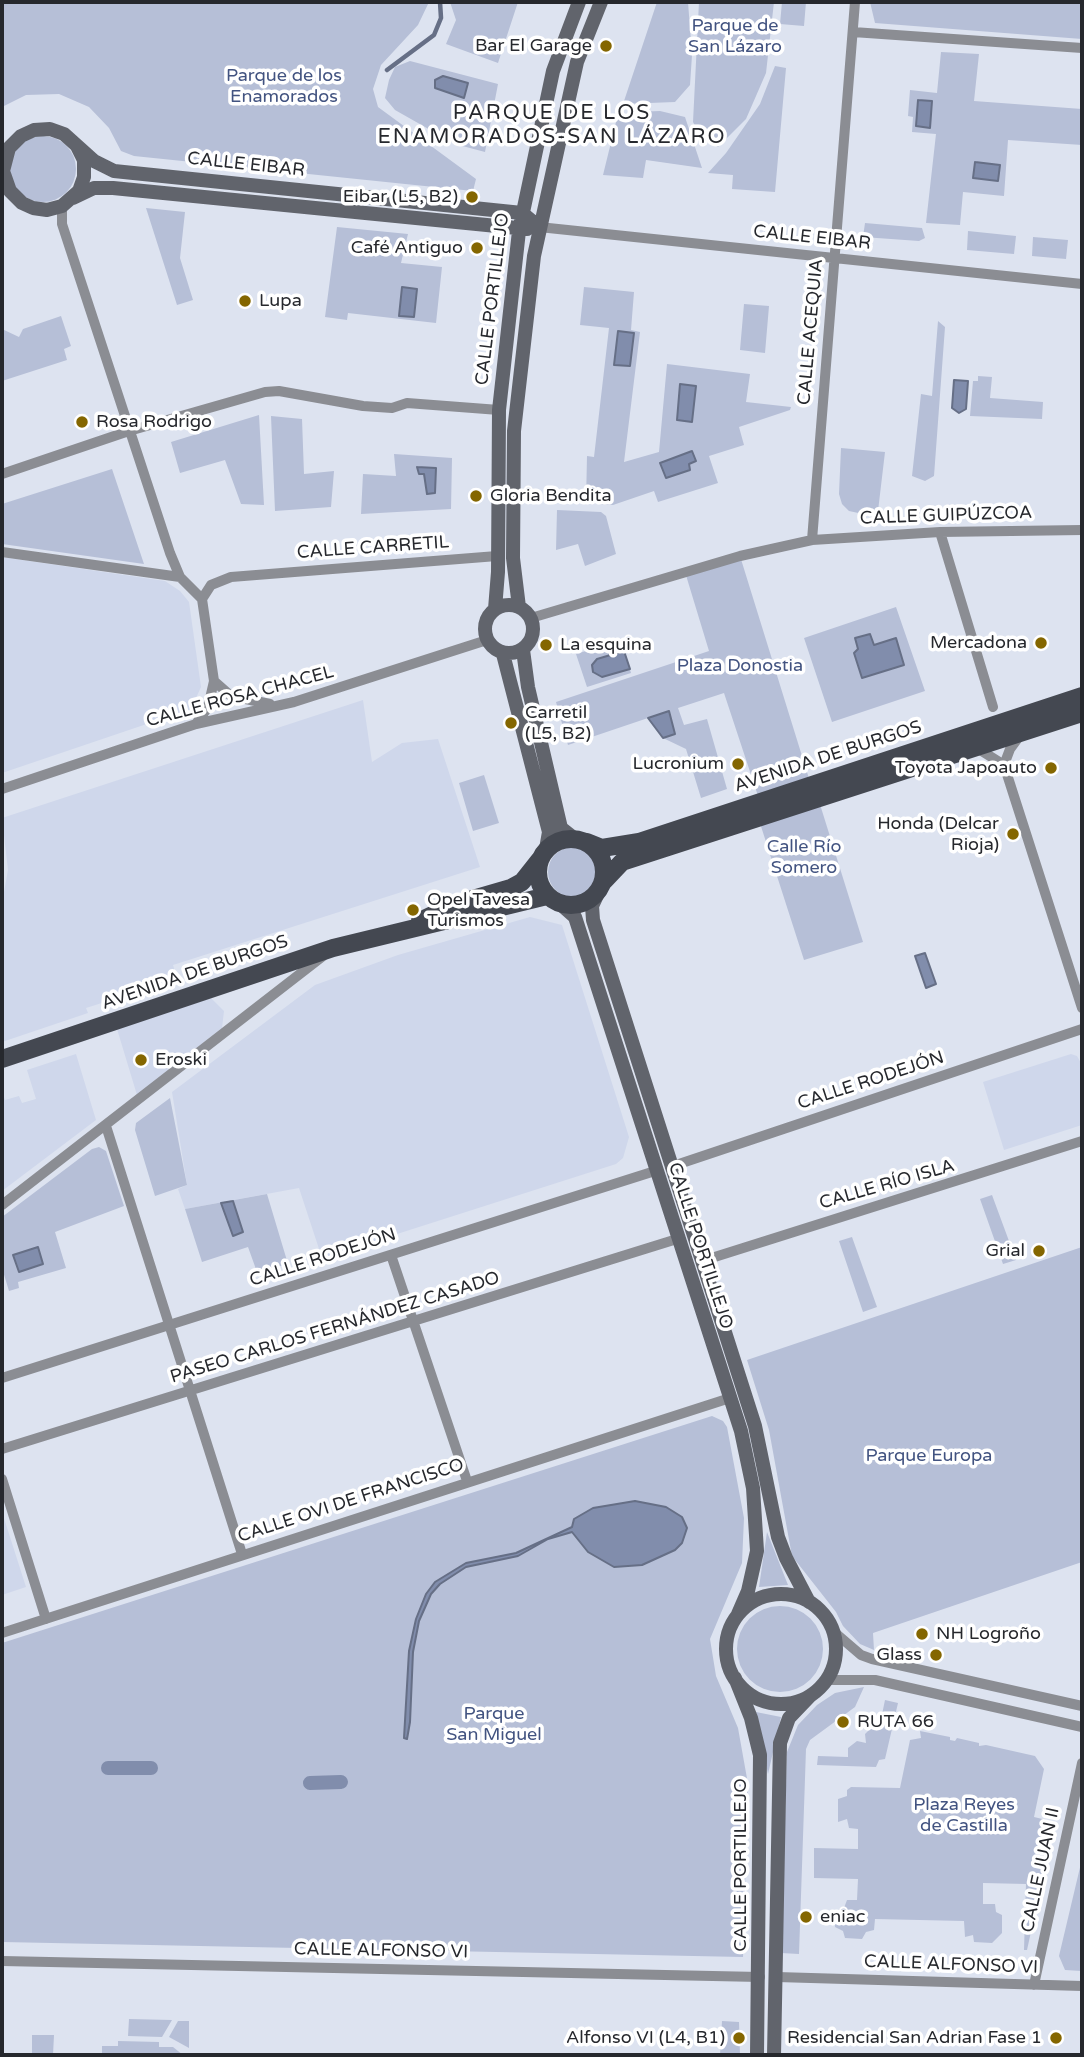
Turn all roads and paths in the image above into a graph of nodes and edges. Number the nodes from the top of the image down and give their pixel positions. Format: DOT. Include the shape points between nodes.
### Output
graph roads {
  1 [pos="579,2"];
  2 [pos="601,2"];
  3 [pos="855,2"];
  4 [pos="853,32"];
  5 [pos="1082,48"];
  6 [pos="77,146"];
  7 [pos="5,154"];
  8 [pos="2,198"];
  9 [pos="68,202"];
  10 [pos="22,203"];
  11 [pos="47,210"];
  12 [pos="522,213"];
  13 [pos="62,224"];
  14 [pos="539,227"];
  15 [pos="519,231"];
  16 [pos="835,260"];
  17 [pos="1082,284"];
  18 [pos="499,410"];
  19 [pos="129,431"];
  20 [pos="2,474"];
  21 [pos="1082,530"];
  22 [pos="940,531"];
  23 [pos="812,540"];
  24 [pos="2,552"];
  25 [pos="497,556"];
  26 [pos="180,577"];
  27 [pos="202,599"];
  28 [pos="519,607"];
  29 [pos="495,609"];
  30 [pos="531,618"];
  31 [pos="486,640"];
  32 [pos="523,650"];
  33 [pos="503,653"];
  34 [pos="214,681"];
  35 [pos="1082,696"];
  36 [pos="294,702"];
  37 [pos="993,707"];
  38 [pos="1082,713"];
  39 [pos="196,724"];
  40 [pos="1018,725"];
  41 [pos="984,728"];
  42 [pos="977,747"];
  43 [pos="1004,765"];
  44 [pos="2,789"];
  45 [pos="581,840"];
  46 [pos="544,854"];
  47 [pos="601,886"];
  48 [pos="552,899"];
  49 [pos="403,929"];
  50 [pos="333,948"];
  51 [pos="1082,1008"];
  52 [pos="1082,1029"];
  53 [pos="2,1059"];
  54 [pos="106,1126"];
  55 [pos="1082,1141"];
  56 [pos="670,1167"];
  57 [pos="655,1171"];
  58 [pos="2,1205"];
  59 [pos="677,1239"];
  60 [pos="391,1255"];
  61 [pos="702,1261"];
  62 [pos="414,1323"];
  63 [pos="168,1325"];
  64 [pos="2,1378"];
  65 [pos="190,1392"];
  66 [pos="730,1398"];
  67 [pos="2,1449"];
  68 [pos="2,1479"];
  69 [pos="467,1481"];
  70 [pos="242,1554"];
  71 [pos="809,1602"];
  72 [pos="738,1614"];
  73 [pos="46,1619"];
  74 [pos="833,1631"];
  75 [pos="2,1633"];
  76 [pos="735,1678"];
  77 [pos="826,1680"];
  78 [pos="811,1695"];
  79 [pos="1082,1706"];
  80 [pos="1082,1727"];
  81 [pos="1082,1763"];
  82 [pos="2,1961"];
  83 [pos="760,1977"];
  84 [pos="777,1977"];
  85 [pos="1034,1985"];
  86 [pos="1082,1986"];
  87 [pos="757,2055"];
  88 [pos="774,2055"];
  1 -- 12 [label="main road, CALLE PORTILLEJO" via="553,71"];
  2 -- 14 [label="main road, CALLE PORTILLEJO" via="577,62"];
  3 -- 4 [label="street, CALLE ACEQUIA"];
  4 -- 5 [label="street"];
  4 -- 16 [label="street, CALLE ACEQUIA"];
  6 -- 7 [label="main road" via="64,134 34,130 21,136"];
  6 -- 9 [label="main road" via="84,160 84,177"];
  6 -- 12 [label="main road, CALLE EIBAR" via="114,171"];
  7 -- 10 [label="main road" via="3,171 10,191"];
  8 -- 10 [label="main road"];
  9 -- 11 [label="main road"];
  9 -- 13 [label="street"];
  9 -- 15 [label="main road, CALLE EIBAR" via="94,188 113,188"];
  10 -- 11 [label="main road"];
  11 -- 13 [label="street"];
  12 -- 14 [label="main road"];
  12 -- 15 [label="main road, CALLE PORTILLEJO"];
  13 -- 19 [label="street"];
  14 -- 15 [label="main road, CALLE EIBAR"];
  14 -- 16 [label="street, CALLE EIBAR"];
  14 -- 28 [label="main road, CALLE PORTILLEJO" via="514,431 513,558"];
  15 -- 18 [label="main road, CALLE PORTILLEJO"];
  16 -- 17 [label="street, CALLE EIBAR"];
  16 -- 23 [label="street, CALLE ACEQUIA"];
  18 -- 19 [label="street" via="407,404 377,407 279,391"];
  18 -- 25 [label="main road, CALLE PORTILLEJO"];
  19 -- 20 [label="street"];
  19 -- 26 [label="street"];
  21 -- 22 [label="street, CALLE GUIPÚZCOA"];
  22 -- 23 [label="street, CALLE GUIPÚZCOA"];
  22 -- 37 [label="street"];
  23 -- 30 [label="street" via="740,556"];
  24 -- 26 [label="street"];
  25 -- 27 [label="street, CALLE CARRETIL" via="251,575 220,580"];
  25 -- 29 [label="main road, CALLE PORTILLEJO"];
  26 -- 27 [label="street"];
  27 -- 34 [label="street"];
  28 -- 29 [label="main road"];
  28 -- 30 [label="main road"];
  29 -- 31 [label="main road" via="485,622"];
  30 -- 32 [label="main road" via="534,634"];
  31 -- 33 [label="main road"];
  31 -- 36 [label="street, CALLE ROSA CHACEL"];
  32 -- 33 [label="main road"];
  32 -- 45 [label="main road" via="561,828"];
  33 -- 46 [label="main road" via="549,832"];
  34 -- 36 [label="street" via="231,696 248,701"];
  34 -- 39 [label="street" via="208,707"];
  35 -- 40 [label="main road, AVENIDA DE BURGOS"];
  36 -- 39 [label="street, CALLE ROSA CHACEL"];
  37 -- 40 [label="main road"];
  37 -- 41 [label="main road"];
  38 -- 40 [label="main road, AVENIDA DE BURGOS"];
  39 -- 44 [label="street, CALLE ROSA CHACEL"];
  40 -- 41 [label="main road, AVENIDA DE BURGOS"];
  40 -- 42 [label="main road, AVENIDA DE BURGOS"];
  40 -- 43 [label="street"];
  41 -- 45 [label="main road, AVENIDA DE BURGOS" via="639,842 602,848"];
  42 -- 43 [label="street"];
  42 -- 47 [label="main road, AVENIDA DE BURGOS" via="622,862"];
  43 -- 51 [label="street"];
  45 -- 46 [label="main road" via="565,839"];
  45 -- 47 [label="main road" via="602,858"];
  46 -- 48 [label="main road" via="539,879"];
  46 -- 49 [label="main road, AVENIDA DE BURGOS" via="522,882 511,888 456,904"];
  47 -- 48 [label="main road" via="581,903"];
  47 -- 56 [label="main road, CALLE PORTILLEJO" via="592,906 593,920"];
  48 -- 49 [label="main road, AVENIDA DE BURGOS"];
  48 -- 57 [label="main road, CALLE PORTILLEJO" via="575,917"];
  49 -- 50 [label="main road, AVENIDA DE BURGOS"];
  50 -- 53 [label="main road, AVENIDA DE BURGOS"];
  50 -- 54 [label="street"];
  52 -- 56 [label="street, CALLE RODEJÓN"];
  54 -- 58 [label="street"];
  54 -- 63 [label="street"];
  55 -- 61 [label="street, CALLE RÍO ISLA"];
  56 -- 61 [label="main road, CALLE PORTILLEJO"];
  57 -- 59 [label="main road, CALLE PORTILLEJO"];
  57 -- 60 [label="street, CALLE RODEJÓN"];
  59 -- 62 [label="street, PASEO CARLOS FERNÁNDEZ CASADO"];
  59 -- 66 [label="main road, CALLE PORTILLEJO"];
  60 -- 62 [label="street"];
  60 -- 63 [label="street, CALLE RODEJÓN"];
  61 -- 71 [label="main road, CALLE PORTILLEJO" via="755,1426 778,1537"];
  62 -- 65 [label="street, PASEO CARLOS FERNÁNDEZ CASADO"];
  62 -- 69 [label="street"];
  63 -- 64 [label="street, CALLE RODEJÓN"];
  63 -- 65 [label="street"];
  65 -- 67 [label="street, PASEO CARLOS FERNÁNDEZ CASADO"];
  65 -- 70 [label="street"];
  66 -- 69 [label="street, CALLE OVI DE FRANCISCO"];
  66 -- 72 [label="main road, CALLE PORTILLEJO" via="753,1488 757,1551"];
  68 -- 73 [label="street"];
  69 -- 70 [label="street, CALLE OVI DE FRANCISCO"];
  70 -- 73 [label="street, CALLE OVI DE FRANCISCO"];
  71 -- 72 [label="main road" via="790,1595 769,1595"];
  71 -- 74 [label="main road"];
  72 -- 76 [label="main road" via="726,1638 728,1663"];
  73 -- 75 [label="street, CALLE OVI DE FRANCISCO"];
  74 -- 77 [label="main road" via="834,1658"];
  74 -- 79 [label="street" via="860,1655 872,1659"];
  76 -- 78 [label="main road" via="749,1693 773,1703"];
  76 -- 83 [label="main road, CALLE PORTILLEJO" via="760,1755"];
  77 -- 78 [label="main road"];
  77 -- 80 [label="street" via="875,1680"];
  78 -- 84 [label="main road, CALLE PORTILLEJO" via="789,1718 780,1743"];
  81 -- 85 [label="street, CALLE JUAN II"];
  82 -- 83 [label="street, CALLE ALFONSO VI"];
  83 -- 87 [label="main road, CALLE PORTILLEJO"];
  84 -- 85 [label="street, CALLE ALFONSO VI"];
  84 -- 88 [label="main road, CALLE PORTILLEJO"];
  85 -- 86 [label="street, CALLE ALFONSO VI"];
}
